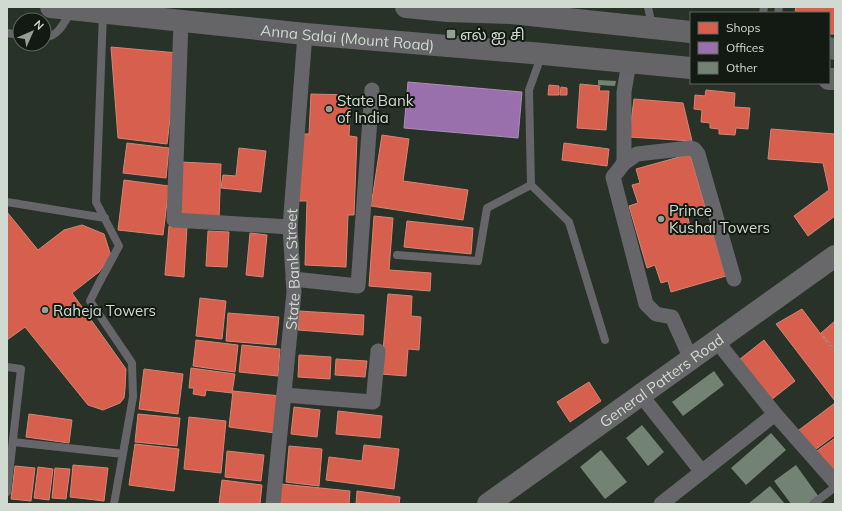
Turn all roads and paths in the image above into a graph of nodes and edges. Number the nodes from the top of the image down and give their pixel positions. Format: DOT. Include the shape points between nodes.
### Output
graph roads {
  1 [pos="406,7"];
  2 [pos="648,7"];
  3 [pos="62,8"];
  4 [pos="510,10"];
  5 [pos="447,11"];
  6 [pos="103,12"];
  7 [pos="181,21"];
  8 [pos="652,28"];
  9 [pos="690,32"];
  10 [pos="305,34"];
  11 [pos="52,36"];
  12 [pos="446,46"];
  13 [pos="543,54"];
  14 [pos="629,62"];
  15 [pos="690,68"];
  16 [pos="372,90"];
  17 [pos="624,163"];
  18 [pos="531,185"];
  19 [pos="7,202"];
  20 [pos="106,218"];
  21 [pos="290,227"];
  22 [pos="397,255"];
  23 [pos="835,256"];
  24 [pos="835,272"];
  25 [pos="293,279"];
  26 [pos="734,279"];
  27 [pos="605,340"];
  28 [pos="723,349"];
  29 [pos="378,350"];
  30 [pos="691,359"];
  31 [pos="7,367"];
  32 [pos="284,395"];
  33 [pos="648,404"];
  34 [pos="775,414"];
  35 [pos="13,442"];
  36 [pos="123,454"];
  37 [pos="702,472"];
  38 [pos="835,482"];
  39 [pos="835,487"];
  40 [pos="7,492"];
  41 [pos="114,504"];
  42 [pos="273,504"];
  43 [pos="488,504"];
  44 [pos="506,504"];
  45 [pos="661,504"];
  46 [pos="813,504"];
  1 -- 5 [label="main road"];
  2 -- 8 [label="lane"];
  3 -- 6 [label="main road, Anna Salai (Mount Road)"];
  3 -- 11 [label="lane" via="61,27"];
  4 -- 5 [label="main road"];
  4 -- 8 [label="main road"];
  5 -- 12 [label="main road"];
  6 -- 7 [label="main road, Anna Salai (Mount Road)"];
  6 -- 20 [label="lane" via="96,202"];
  7 -- 10 [label="main road, Anna Salai (Mount Road)"];
  7 -- 21 [label="street" via="174,220"];
  8 -- 9 [label="main road"];
  10 -- 12 [label="main road, Anna Salai (Mount Road)"];
  10 -- 21 [label="street, State Bank Street"];
  12 -- 13 [label="main road, Anna Salai (Mount Road)"];
  13 -- 14 [label="main road, Anna Salai (Mount Road)"];
  13 -- 18 [label="lane" via="529,90"];
  14 -- 15 [label="main road, Anna Salai (Mount Road)"];
  14 -- 17 [label="street" via="624,92"];
  16 -- 25 [label="street" via="358,286"];
  17 -- 26 [label="street" via="637,154 694,149 698,154"];
  17 -- 30 [label="street" via="613,177 646,304 656,314 672,317"];
  18 -- 22 [label="lane" via="487,208 478,260"];
  18 -- 27 [label="lane" via="569,222"];
  19 -- 20 [label="lane"];
  20 -- 36 [label="lane" via="119,246 90,301 132,363 133,398"];
  21 -- 25 [label="street, State Bank Street"];
  23 -- 30 [label="main road, General Patters Road"];
  24 -- 28 [label="main road, General Patters Road"];
  25 -- 32 [label="street, State Bank Street" via="294,292"];
  28 -- 33 [label="main road, General Patters Road"];
  28 -- 34 [label="street"];
  29 -- 32 [label="street" via="373,402"];
  30 -- 43 [label="main road, General Patters Road"];
  31 -- 35 [label="lane" via="21,369"];
  32 -- 42 [label="street, State Bank Street"];
  33 -- 37 [label="street"];
  33 -- 44 [label="main road, General Patters Road"];
  34 -- 37 [label="street"];
  34 -- 38 [label="street"];
  35 -- 36 [label="lane"];
  35 -- 40 [label="lane"];
  36 -- 41 [label="lane"];
  37 -- 45 [label="street"];
  39 -- 46 [label="lane"];
}
